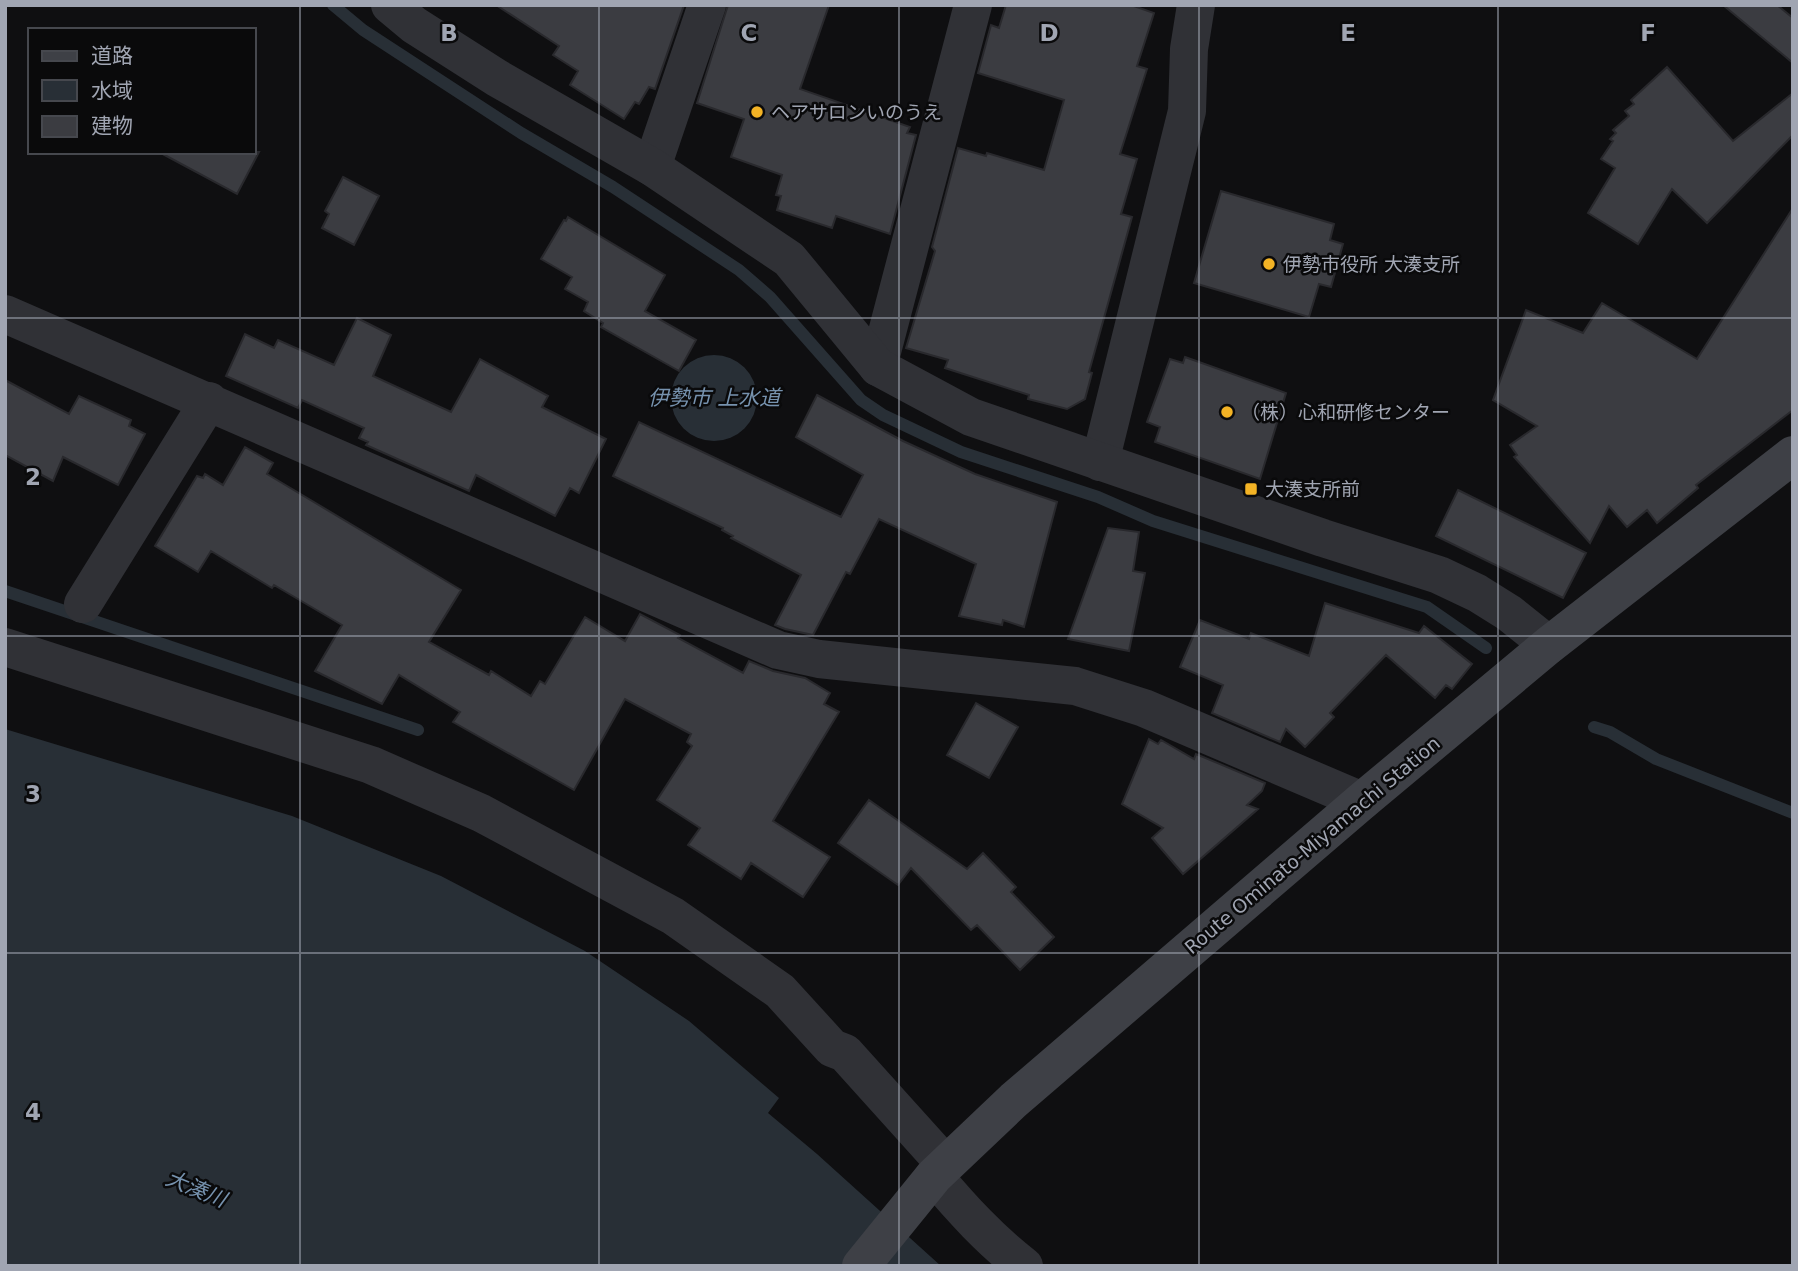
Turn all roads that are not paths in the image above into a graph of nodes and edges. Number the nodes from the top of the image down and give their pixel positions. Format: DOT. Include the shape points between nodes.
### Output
graph roads {
  1 [pos="390,5"];
  2 [pos="707,5"];
  3 [pos="974,5"];
  4 [pos="1196,5"];
  5 [pos="652,167"];
  6 [pos="5,314"];
  7 [pos="878,367"];
  8 [pos="209,401"];
  9 [pos="1793,456"];
  10 [pos="1100,462"];
  11 [pos="83,604"];
  12 [pos="1549,645"];
  13 [pos="5,647"];
  14 [pos="1362,802"];
  15 [pos="936,1174"];
  16 [pos="861,1266"];
  17 [pos="1024,1266"];
  1 -- 5 [label="street" via="497,78"];
  2 -- 5 [label="street"];
  3 -- 7 [label="street"];
  4 -- 10 [label="street" via="1186,111"];
  5 -- 7 [label="street" via="789,259"];
  6 -- 8 [label="street"];
  7 -- 10 [label="street" via="971,418"];
  8 -- 11 [label="street"];
  8 -- 14 [label="street" via="778,650 819,659 1075,686 1144,708"];
  9 -- 12 [label="main road, Route Ominato-Miyamachi Station"];
  10 -- 12 [label="street" via="1439,575 1509,613"];
  12 -- 14 [label="main road, Route Ominato-Miyamachi Station"];
  13 -- 15 [label="street" via="371,765 481,813 673,916 780,991 832,1048 845,1053"];
  14 -- 15 [label="main road, Route Ominato-Miyamachi Station" via="1024,1091"];
  15 -- 16 [label="main road, Route Ominato-Miyamachi Station"];
  15 -- 17 [label="street" via="973,1220"];
}
